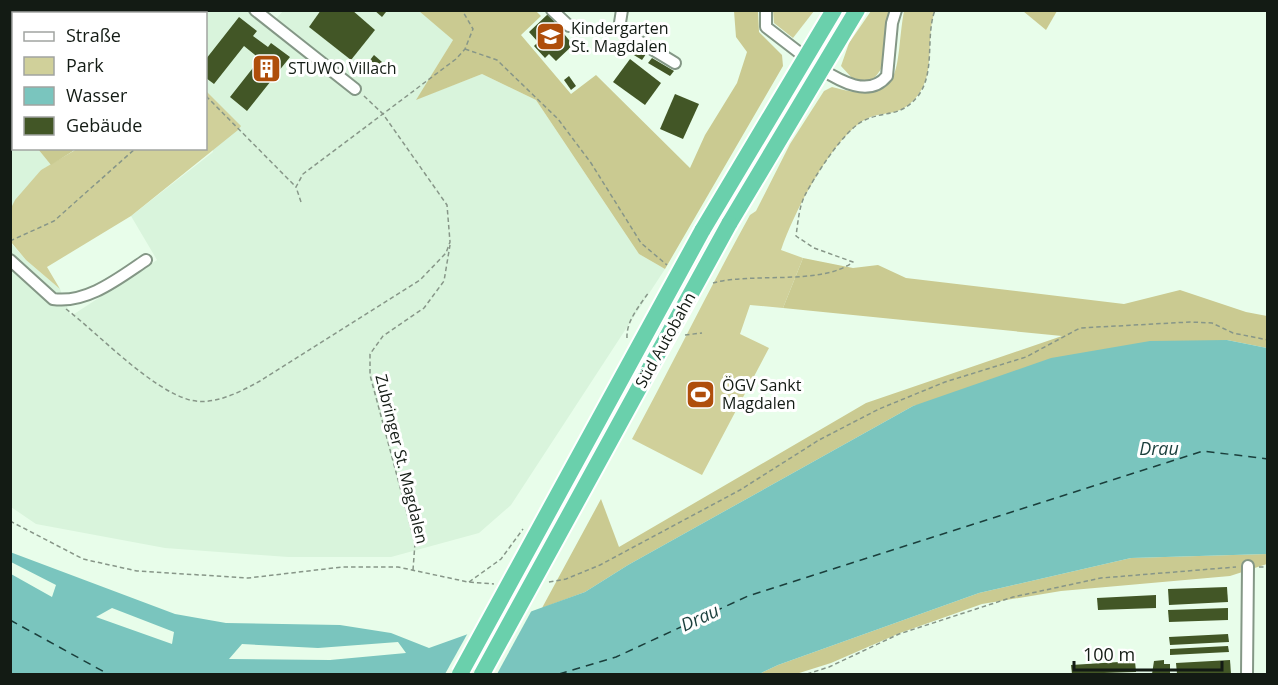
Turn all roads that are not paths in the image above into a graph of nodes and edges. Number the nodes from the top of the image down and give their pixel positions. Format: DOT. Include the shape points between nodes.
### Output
graph roads {
  1 [pos="255,10"];
  2 [pos="552,10"];
  3 [pos="622,10"];
  4 [pos="766,10"];
  5 [pos="834,10"];
  6 [pos="857,10"];
  7 [pos="896,10"];
  8 [pos="569,26"];
  9 [pos="805,57"];
  10 [pos="675,63"];
  11 [pos="820,69"];
  12 [pos="355,89"];
  13 [pos="10,260"];
  14 [pos="146,261"];
  15 [pos="1248,566"];
  16 [pos="460,675"];
  17 [pos="482,675"];
  18 [pos="1247,675"];
  1 -- 12 [label="street"];
  2 -- 8 [label="street"];
  3 -- 10 [label="street" via="619,29"];
  4 -- 9 [label="street" via="766,27"];
  5 -- 9 [label="highway, Süd Autobahn"];
  6 -- 11 [label="highway, Süd Autobahn"];
  7 -- 11 [label="street" via="887,76 882,82 850,86"];
  9 -- 16 [label="highway, Süd Autobahn, bridge" via="702,231"];
  11 -- 17 [label="highway, Süd Autobahn, bridge" via="729,224"];
  13 -- 14 [label="street" via="53,299 91,293"];
  15 -- 18 [label="street"];
}
